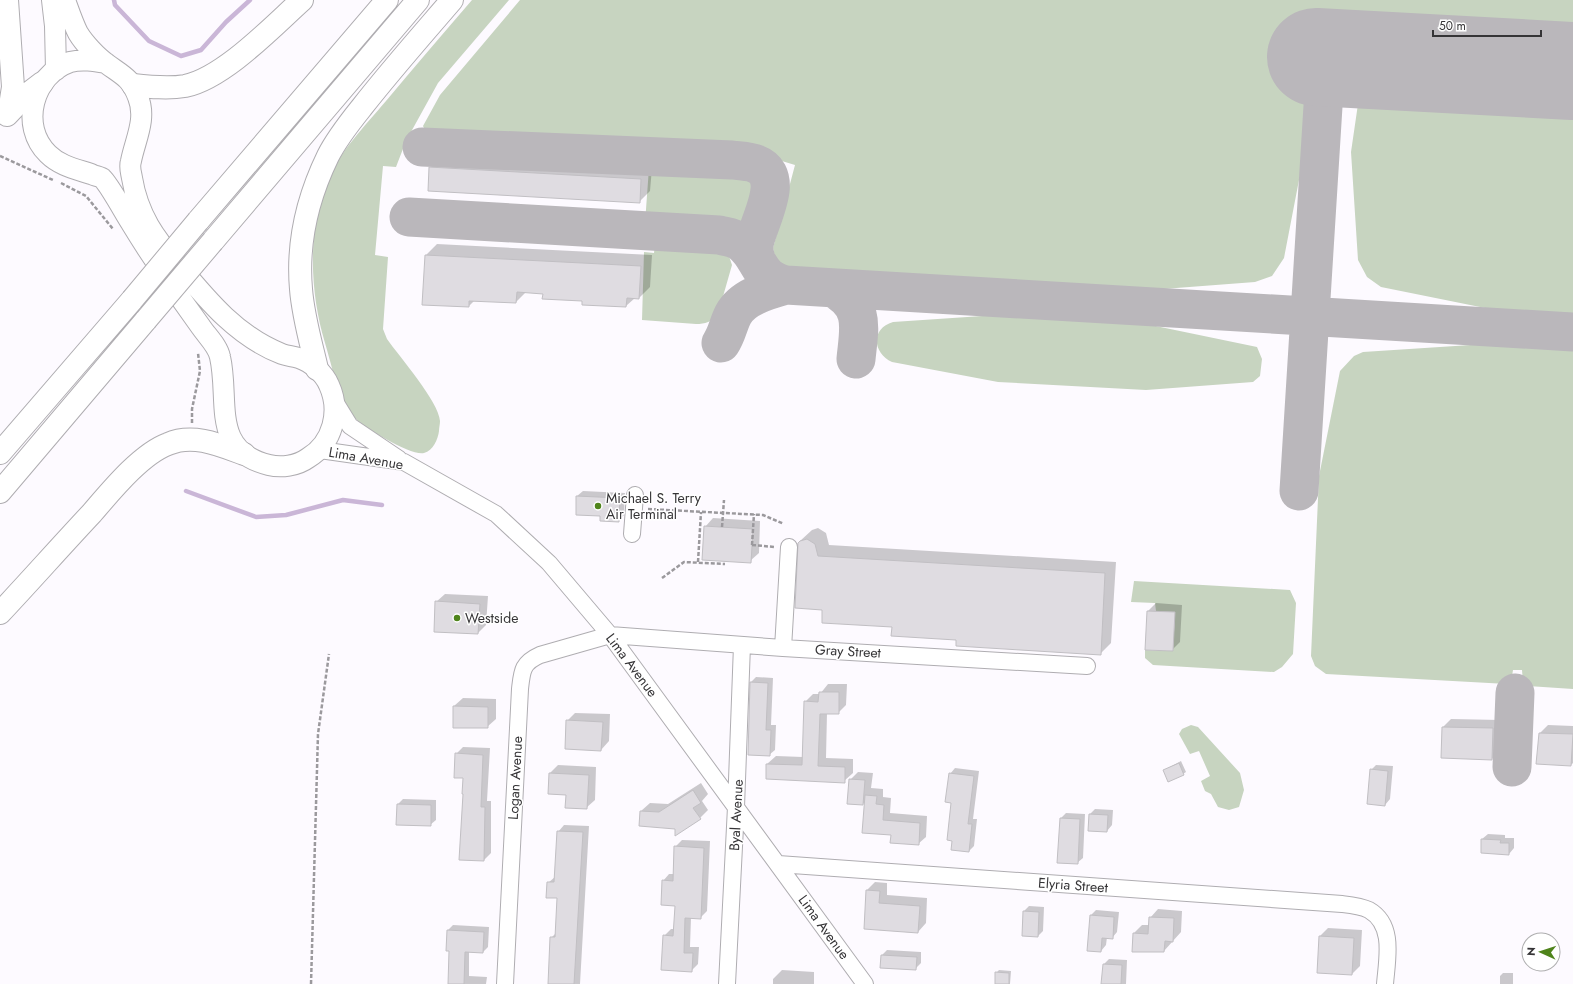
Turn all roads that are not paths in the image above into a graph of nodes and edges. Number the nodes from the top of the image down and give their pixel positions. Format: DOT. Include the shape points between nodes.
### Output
graph roads {
  1 [pos="7,0"];
  2 [pos="52,0"];
  3 [pos="65,0"];
  4 [pos="302,0"];
  5 [pos="386,0"];
  6 [pos="418,0"];
  7 [pos="452,0"];
  8 [pos="106,63"];
  9 [pos="49,76"];
  10 [pos="133,85"];
  11 [pos="5,118"];
  12 [pos="317,369"];
  13 [pos="334,400"];
  14 [pos="320,450"];
  15 [pos="2,452"];
  16 [pos="244,454"];
  17 [pos="404,462"];
  18 [pos="0,492"];
  19 [pos="634,502"];
  20 [pos="632,534"];
  21 [pos="789,547"];
  22 [pos="0,613"];
  23 [pos="610,635"];
  24 [pos="742,645"];
  25 [pos="783,648"];
  26 [pos="1086,666"];
  27 [pos="736,807"];
  28 [pos="778,864"];
  29 [pos="505,984"];
  30 [pos="727,984"];
  31 [pos="865,984"];
  32 [pos="1385,984"];
  1 -- 11 [label="highway" via="14,87"];
  2 -- 9 [label="main road" via="55,26"];
  3 -- 8 [label="main road" via="79,34"];
  4 -- 10 [label="highway" via="237,58 213,74 185,86 154,88"];
  5 -- 15 [label="highway, bridge"];
  6 -- 18 [label="highway, bridge"];
  7 -- 12 [label="highway" via="344,130 328,156 313,191 300,256 301,289"];
  8 -- 9 [label="main road" via="89,60 71,62"];
  8 -- 10 [label="main road" via="121,72"];
  9 -- 11 [label="highway" via="25,96"];
  9 -- 16 [label="main road" via="34,100 32,119 37,138 47,154 63,165 102,178 166,279 220,353 226,427 233,442"];
  10 -- 12 [label="main road" via="140,100 142,118 130,164 135,197 151,231 226,320 252,339 282,354 301,359"];
  12 -- 13 [label="main road" via="328,383"];
  13 -- 14 [label="main road" via="335,418 330,435"];
  13 -- 17 [label="street" via="350,426"];
  14 -- 16 [label="main road" via="307,460 291,466 274,467 258,463"];
  14 -- 17 [label="street, Lima Avenue"];
  16 -- 22 [label="highway" via="216,443 197,440 168,443 153,452 125,476"];
  17 -- 23 [label="street, Lima Avenue" via="496,514 549,562"];
  19 -- 20 [label="street"];
  21 -- 25 [label="street"];
  23 -- 24 [label="street, Gray Street"];
  23 -- 27 [label="street, Lima Avenue"];
  23 -- 29 [label="street, Logan Avenue" via="540,655 530,659 524,667 520,689"];
  24 -- 25 [label="street, Gray Street"];
  24 -- 27 [label="street, Byal Avenue"];
  25 -- 26 [label="street, Gray Street"];
  27 -- 28 [label="street, Lima Avenue"];
  27 -- 30 [label="street, Byal Avenue"];
  28 -- 31 [label="street, Lima Avenue"];
  28 -- 32 [label="street, Elyria Street" via="1342,904 1368,910 1384,925 1387,936"];
}
